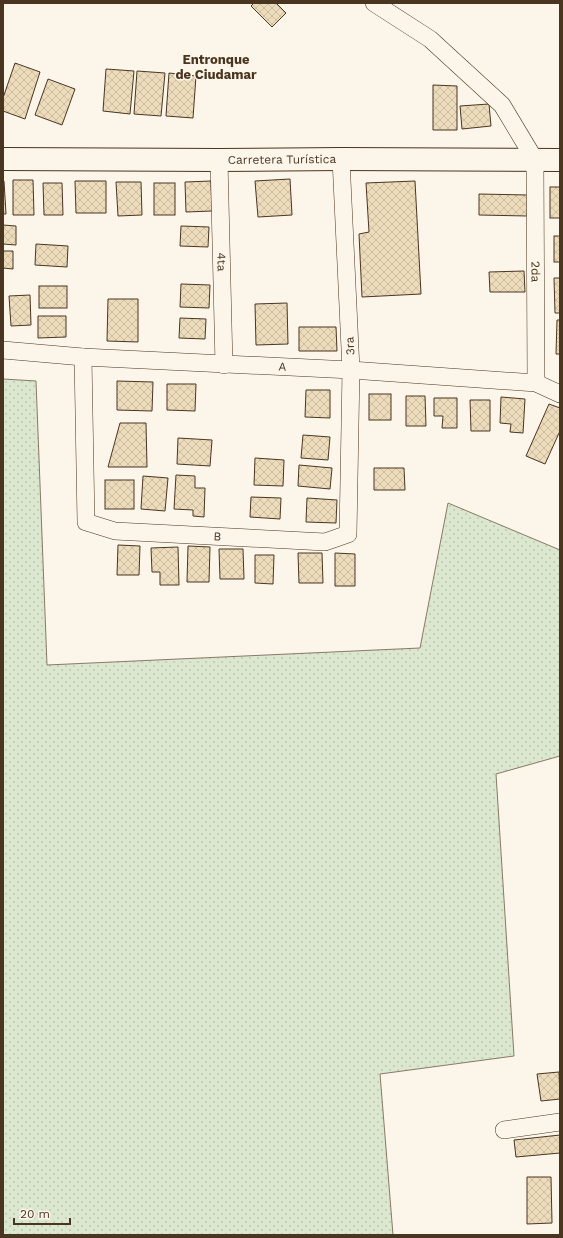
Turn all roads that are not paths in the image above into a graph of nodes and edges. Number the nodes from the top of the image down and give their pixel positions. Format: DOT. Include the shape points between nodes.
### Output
graph roads {
  1 [pos="374,3"];
  2 [pos="3,159"];
  3 [pos="341,159"];
  4 [pos="219,160"];
  5 [pos="535,160"];
  6 [pos="560,160"];
  7 [pos="3,350"];
  8 [pos="83,357"];
  9 [pos="224,364"];
  10 [pos="351,370"];
  11 [pos="536,383"];
  12 [pos="560,394"];
  13 [pos="348,534"];
  14 [pos="560,1122"];
  15 [pos="504,1130"];
  1 -- 5 [label="street" via="430,40 502,104"];
  2 -- 4 [label="main road, Carretera Turística"];
  3 -- 4 [label="main road, Carretera Turística"];
  3 -- 5 [label="main road, Carretera Turística"];
  3 -- 10 [label="street, 3ra"];
  4 -- 9 [label="street, 4ta"];
  5 -- 6 [label="main road, Carretera Turística"];
  5 -- 11 [label="street, 2da"];
  7 -- 8 [label="street, A"];
  8 -- 9 [label="street, A"];
  8 -- 13 [label="street, B" via="86,522 116,531 324,542"];
  9 -- 10 [label="street, A"];
  10 -- 11 [label="street, A"];
  10 -- 13 [label="street, 3ra"];
  11 -- 12 [label="street, A"];
  14 -- 15 [label="street"];
}
